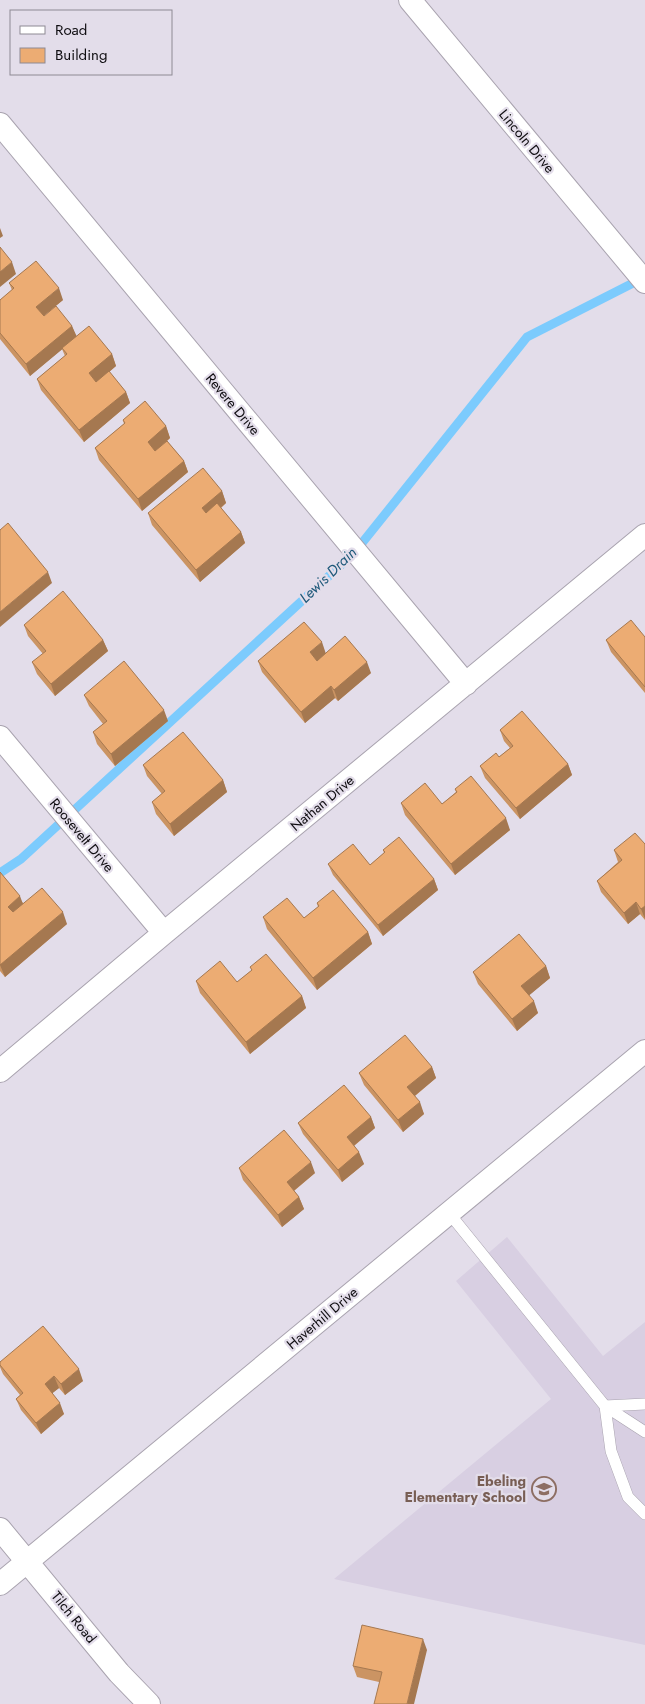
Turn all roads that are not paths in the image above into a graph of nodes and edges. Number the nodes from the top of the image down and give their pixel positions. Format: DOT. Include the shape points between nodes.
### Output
graph roads {
  1 [pos="410,0"];
  2 [pos="0,124"];
  3 [pos="645,282"];
  4 [pos="645,536"];
  5 [pos="466,684"];
  6 [pos="0,737"];
  7 [pos="164,933"];
  8 [pos="645,1051"];
  9 [pos="0,1071"];
  10 [pos="449,1213"];
  11 [pos="645,1404"];
  12 [pos="605,1406"];
  13 [pos="645,1432"];
  14 [pos="645,1514"];
  15 [pos="0,1529"];
  16 [pos="27,1561"];
  17 [pos="0,1584"];
  18 [pos="149,1704"];
  1 -- 3 [label="street, Lincoln Drive"];
  2 -- 5 [label="street, Revere Drive"];
  4 -- 5 [label="street, Nathan Drive"];
  5 -- 7 [label="street, Nathan Drive"];
  6 -- 7 [label="street, Roosevelt Drive"];
  7 -- 9 [label="street, Nathan Drive"];
  8 -- 10 [label="street, Haverhill Drive"];
  10 -- 12 [label="lane"];
  10 -- 16 [label="street, Haverhill Drive"];
  11 -- 12 [label="lane"];
  12 -- 13 [label="lane"];
  12 -- 14 [label="lane" via="610,1451 628,1497"];
  15 -- 16 [label="street, Tilch Road"];
  16 -- 17 [label="street, Haverhill Drive"];
  16 -- 18 [label="street, Tilch Road" via="118,1672"];
}
